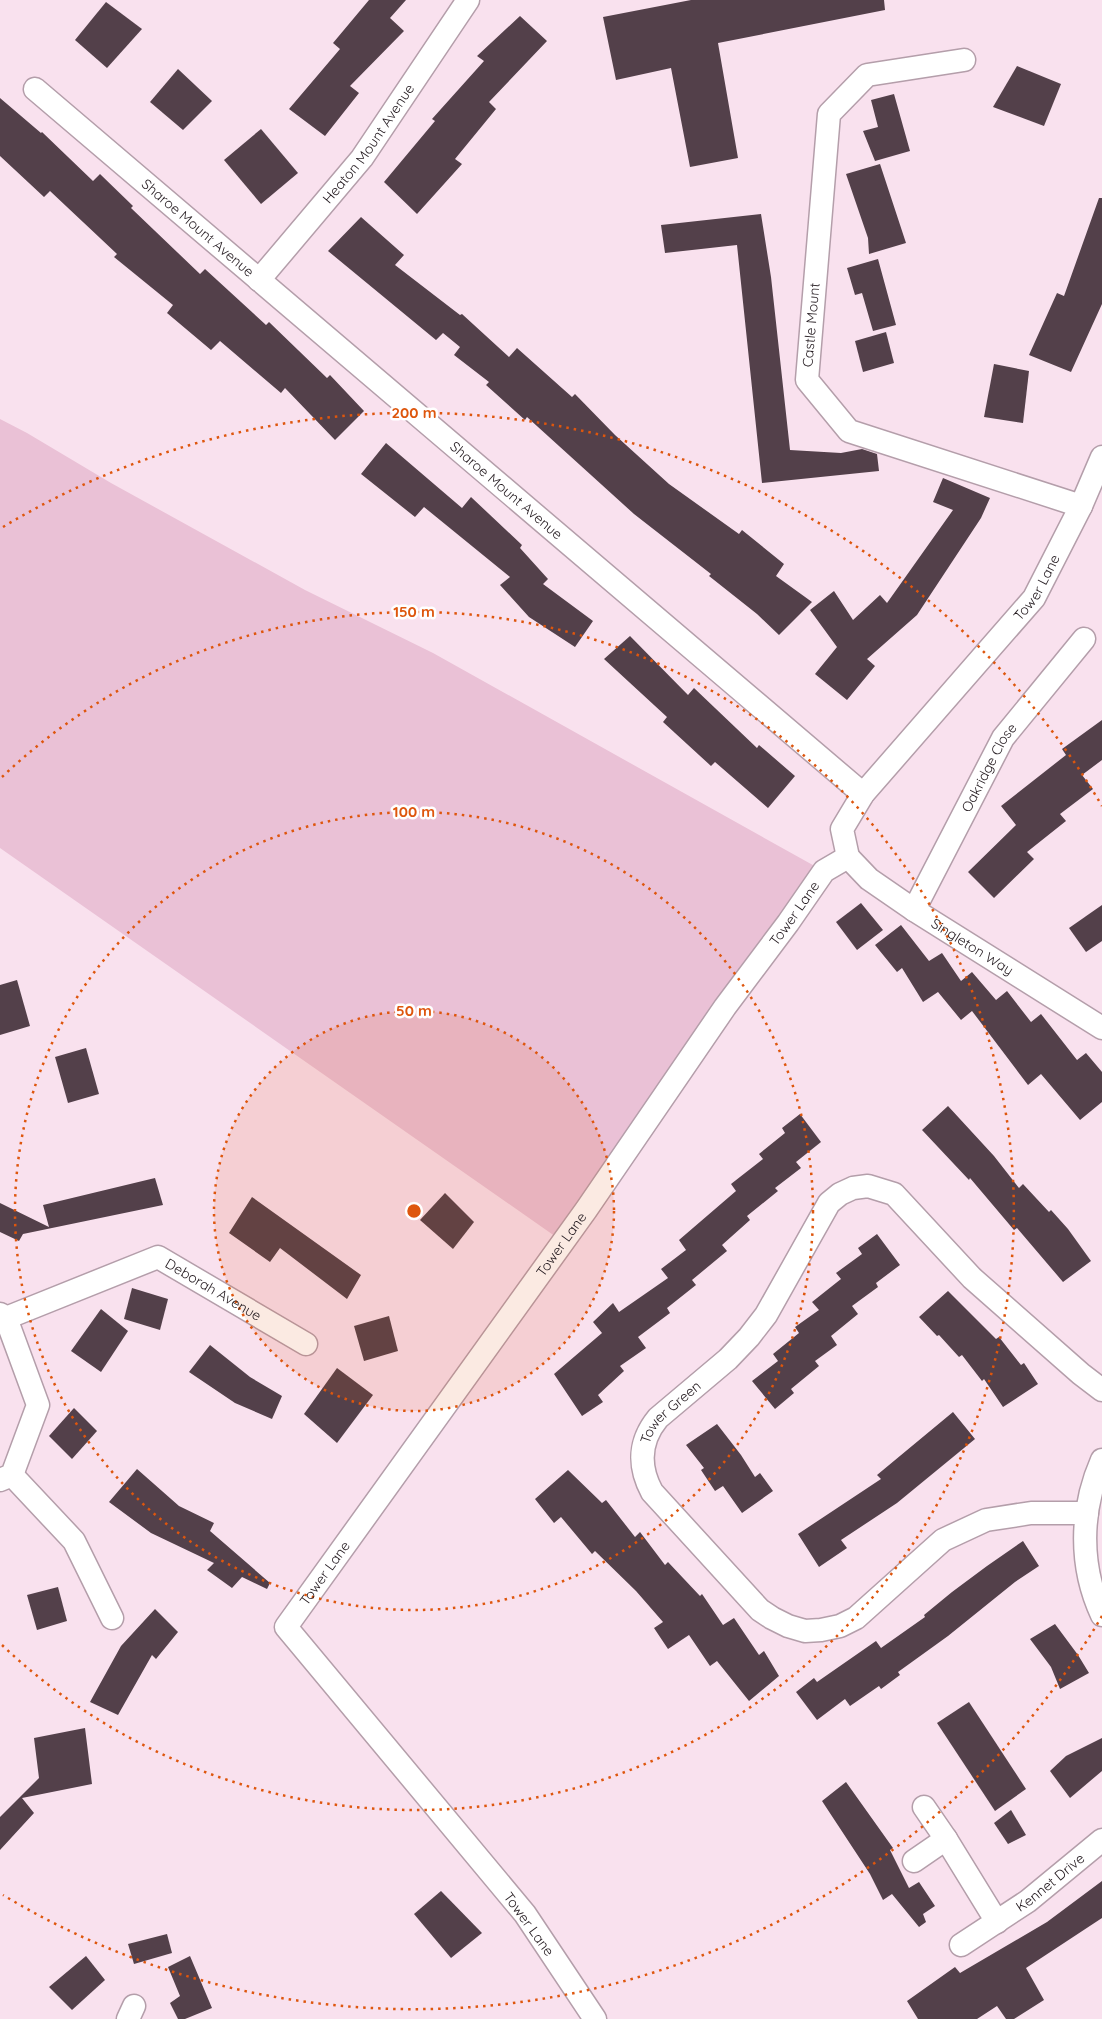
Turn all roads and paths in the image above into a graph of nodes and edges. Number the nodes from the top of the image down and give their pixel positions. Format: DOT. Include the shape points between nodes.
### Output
graph roads {
  1 [pos="468,0"];
  2 [pos="964,60"];
  3 [pos="35,89"];
  4 [pos="260,280"];
  5 [pos="1102,457"];
  6 [pos="1081,506"];
  7 [pos="1084,639"];
  8 [pos="863,794"];
  9 [pos="848,857"];
  10 [pos="914,910"];
  11 [pos="1102,1028"];
  12 [pos="3,1316"];
  13 [pos="306,1344"];
  14 [pos="1102,1390"];
  15 [pos="1102,1460"];
  16 [pos="6,1477"];
  17 [pos="1087,1513"];
  18 [pos="1102,1615"];
  19 [pos="112,1618"];
  20 [pos="924,1807"];
  21 [pos="946,1839"];
  22 [pos="1102,1840"];
  23 [pos="914,1861"];
  24 [pos="997,1922"];
  25 [pos="961,1945"];
  26 [pos="595,2019"];
  1 -- 4 [label="street, Heaton Mount Avenue" via="362,158"];
  2 -- 6 [label="street, Castle Mount" via="867,75 828,114 807,380 849,431"];
  3 -- 4 [label="street, Sharoe Mount Avenue"];
  4 -- 8 [label="street, Sharoe Mount Avenue"];
  5 -- 6 [label="street, Tower Lane"];
  6 -- 8 [label="street, Tower Lane" via="1034,598"];
  7 -- 10 [label="street, Oakridge Close" via="1002,738"];
  8 -- 9 [label="street, Tower Lane" via="842,828"];
  9 -- 10 [label="street, Singleton Way" via="869,879"];
  9 -- 26 [label="street, Tower Lane" via="824,871 725,1007 586,1210 286,1627 525,1914"];
  10 -- 11 [label="street, Singleton Way"];
  12 -- 13 [label="street, Deborah Avenue" via="158,1257"];
  12 -- 16 [label="street, Deborah Avenue" via="38,1405"];
  14 -- 17 [label="street, Tower Green" via="972,1278 894,1194 868,1186 853,1188 829,1203 766,1315 728,1359 658,1418 647,1434 642,1453 646,1480 652,1492 760,1610 788,1626 805,1631 840,1626 856,1618 943,1540 986,1520 1031,1513"];
  15 -- 17 [label="street"];
  16 -- 19 [label="street, Deborah Avenue" via="74,1541"];
  17 -- 18 [label="street" via="1085,1560"];
  20 -- 21 [label="street"];
  21 -- 23 [label="street"];
  21 -- 24 [label="street"];
  22 -- 24 [label="street, Kennet Drive" via="1055,1880"];
  24 -- 25 [label="street, Kennet Drive"];
}
